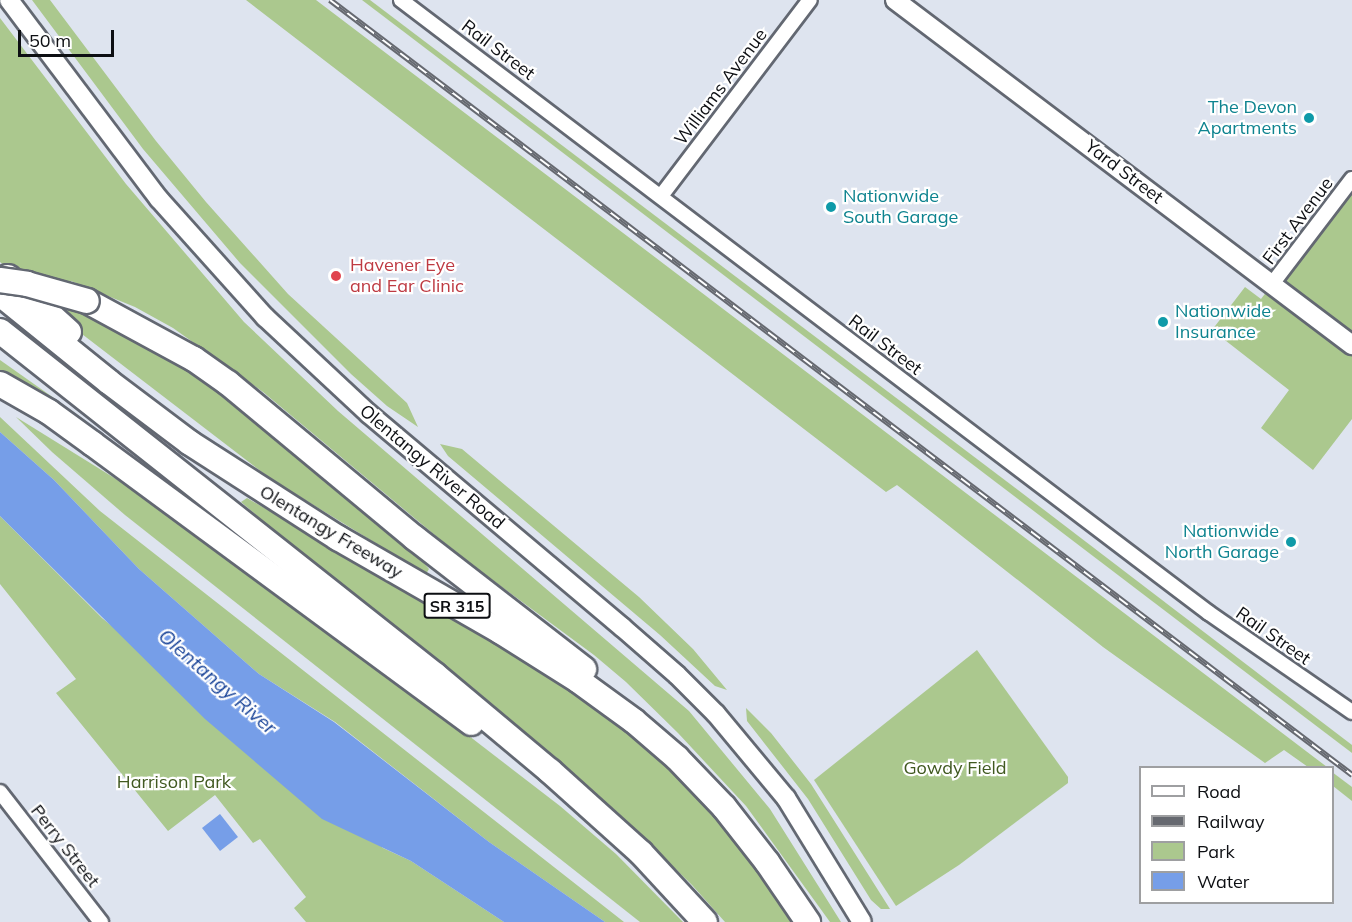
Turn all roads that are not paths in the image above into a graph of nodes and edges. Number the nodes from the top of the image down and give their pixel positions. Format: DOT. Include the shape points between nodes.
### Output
graph roads {
  1 [pos="9,0"];
  2 [pos="401,0"];
  3 [pos="810,0"];
  4 [pos="895,0"];
  5 [pos="1352,179"];
  6 [pos="661,196"];
  7 [pos="0,269"];
  8 [pos="0,280"];
  9 [pos="1272,284"];
  10 [pos="0,294"];
  11 [pos="0,331"];
  12 [pos="1352,345"];
  13 [pos="1,392"];
  14 [pos="190,443"];
  15 [pos="1352,712"];
  16 [pos="677,758"];
  17 [pos="550,771"];
  18 [pos="0,792"];
  19 [pos="101,922"];
  20 [pos="705,922"];
  21 [pos="808,922"];
  22 [pos="862,922"];
  1 -- 22 [label="main road, Olentangy River Road" via="159,199 264,316 369,414 678,675 716,714 786,798"];
  2 -- 6 [label="street, Rail Street"];
  3 -- 6 [label="street, Williams Avenue"];
  4 -- 9 [label="main road, Yard Street"];
  5 -- 9 [label="street, First Avenue"];
  6 -- 15 [label="street, Rail Street" via="1209,613"];
  7 -- 14 [label="highway"];
  8 -- 16 [label="highway, bridge" via="87,301 194,359 228,383 424,545 597,680"];
  9 -- 12 [label="main road, Yard Street"];
  10 -- 14 [label="highway, Olentangy Freeway / SR 315"];
  11 -- 17 [label="highway, Olentangy Freeway" via="435,675"];
  13 -- 17 [label="highway" via="93,444 460,717"];
  14 -- 16 [label="highway, Olentangy Freeway / SR 315" via="327,531 569,675 634,721"];
  16 -- 21 [label="highway, Olentangy Freeway / SR 315" via="746,833"];
  17 -- 20 [label="highway, Olentangy Freeway" via="641,853"];
  18 -- 19 [label="street, Perry Street"];
}
